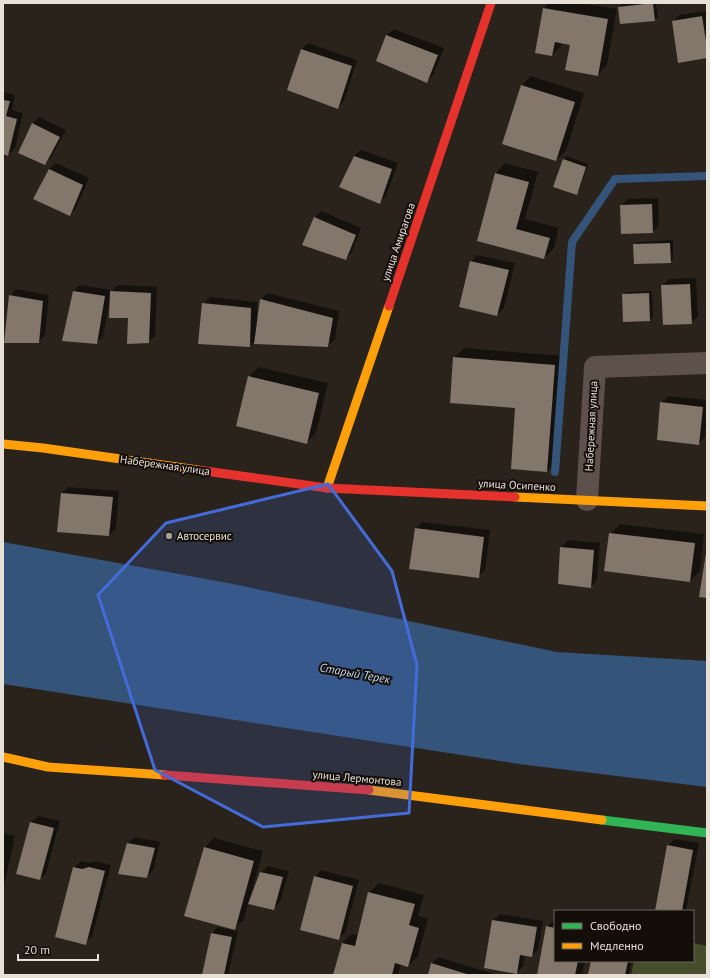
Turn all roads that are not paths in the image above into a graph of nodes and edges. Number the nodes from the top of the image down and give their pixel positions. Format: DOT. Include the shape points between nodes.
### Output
graph roads {
  1 [pos="491,3"];
  2 [pos="707,363"];
  3 [pos="3,444"];
  4 [pos="327,488"];
  5 [pos="587,500"];
  6 [pos="707,506"];
  7 [pos="3,757"];
  8 [pos="707,833"];
  1 -- 4 [label="street, улица Амирагова"];
  2 -- 5 [label="street, Набережная улица" via="595,367"];
  3 -- 4 [label="street, Набережная улица"];
  4 -- 5 [label="street, улица Осипенко"];
  5 -- 6 [label="street, улица Осипенко"];
  7 -- 8 [label="street, улица Лермонтова" via="48,767 366,790"];
}
